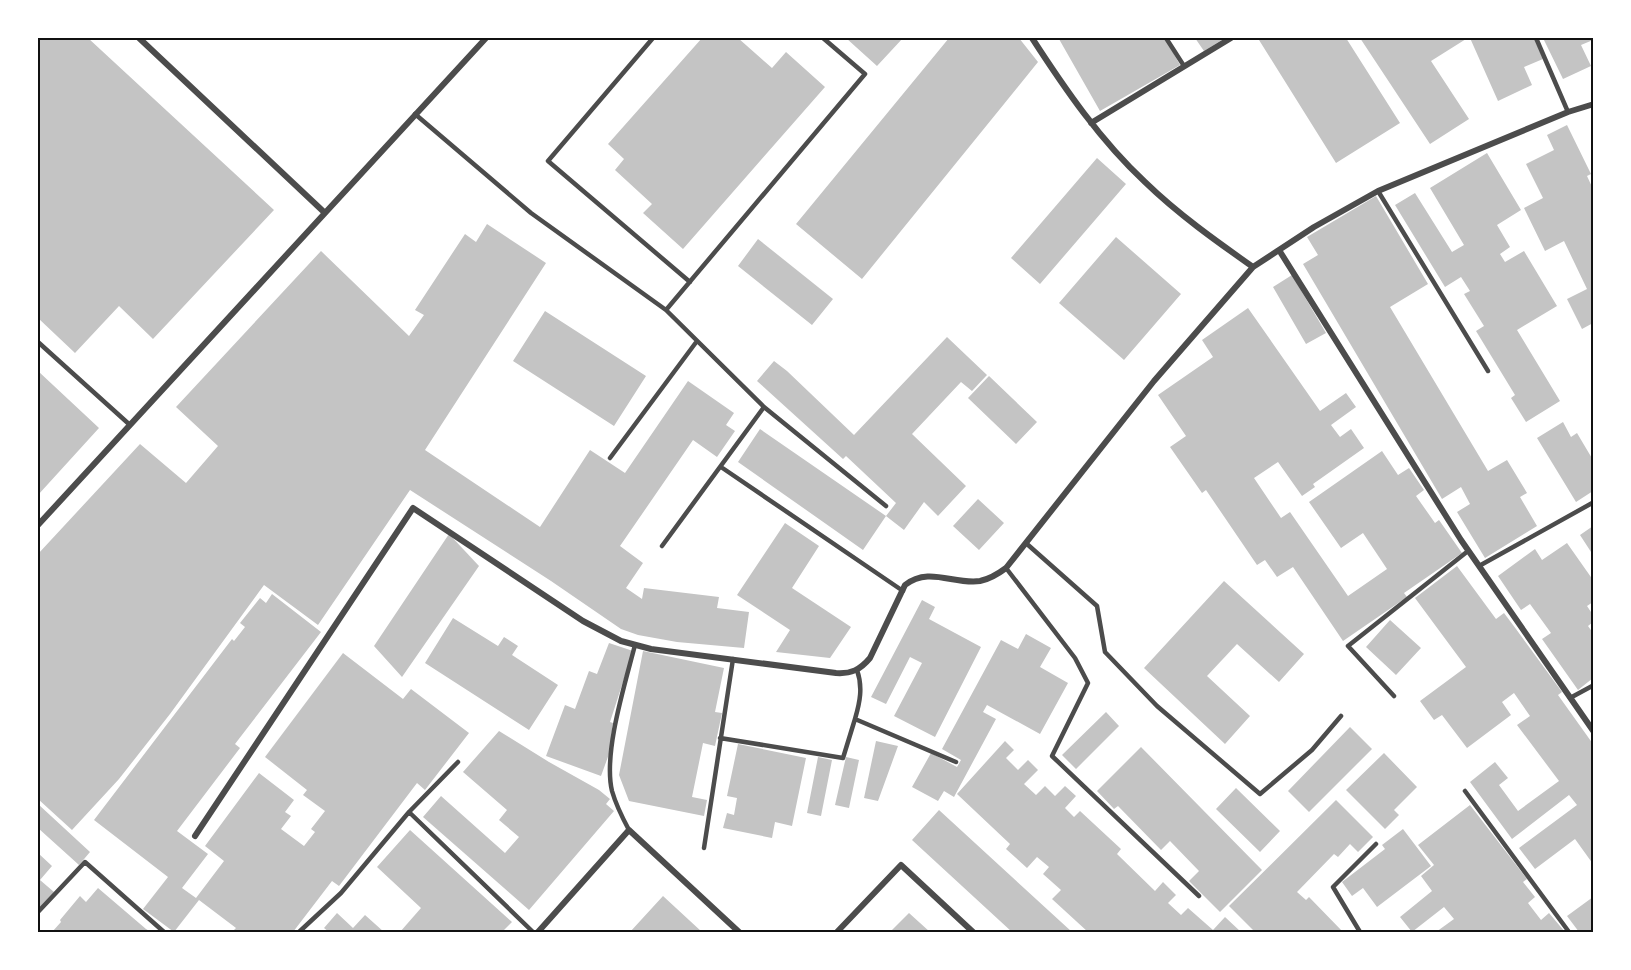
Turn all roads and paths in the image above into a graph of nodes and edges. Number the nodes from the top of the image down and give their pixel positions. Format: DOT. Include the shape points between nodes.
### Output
graph roads {
  1 [pos="140,38"];
  2 [pos="486,38"];
  3 [pos="653,38"];
  4 [pos="823,38"];
  5 [pos="1032,38"];
  6 [pos="1166,38"];
  7 [pos="1231,38"];
  8 [pos="1536,38"];
  9 [pos="1184,66"];
  10 [pos="1593,104"];
  11 [pos="1568,112"];
  12 [pos="416,114"];
  13 [pos="1091,123"];
  14 [pos="1378,191"];
  15 [pos="325,213"];
  16 [pos="1279,250"];
  17 [pos="1253,267"];
  18 [pos="690,282"];
  19 [pos="666,310"];
  20 [pos="697,341"];
  21 [pos="38,342"];
  22 [pos="1488,371"];
  23 [pos="765,407"];
  24 [pos="130,425"];
  25 [pos="610,458"];
  26 [pos="721,467"];
  27 [pos="1593,502"];
  28 [pos="886,506"];
  29 [pos="38,525"];
  30 [pos="1027,544"];
  31 [pos="662,546"];
  32 [pos="1468,551"];
  33 [pos="1479,566"];
  34 [pos="1006,568"];
  35 [pos="903,591"];
  36 [pos="635,645"];
  37 [pos="733,660"];
  38 [pos="857,670"];
  39 [pos="1593,685"];
  40 [pos="1394,696"];
  41 [pos="1570,698"];
  42 [pos="1341,716"];
  43 [pos="855,719"];
  44 [pos="1593,732"];
  45 [pos="720,738"];
  46 [pos="458,762"];
  47 [pos="956,762"];
  48 [pos="1465,791"];
  49 [pos="409,812"];
  50 [pos="628,830"];
  51 [pos="195,836"];
  52 [pos="1376,844"];
  53 [pos="704,848"];
  54 [pos="1199,896"];
  55 [pos="38,912"];
  56 [pos="164,933"];
  57 [pos="299,933"];
  58 [pos="533,933"];
  59 [pos="538,933"];
  60 [pos="739,933"];
  61 [pos="837,933"];
  62 [pos="973,933"];
  63 [pos="1360,933"];
  64 [pos="1569,933"];
  1 -- 15 [label="street"];
  2 -- 12 [label="street"];
  3 -- 18 [label="lane" via="548,161"];
  4 -- 18 [label="lane" via="865,74"];
  5 -- 13 [label="street"];
  6 -- 9 [label="lane"];
  7 -- 9 [label="street"];
  8 -- 11 [label="lane"];
  9 -- 13 [label="street"];
  10 -- 11 [label="street"];
  11 -- 14 [label="street"];
  12 -- 15 [label="street"];
  12 -- 19 [label="lane" via="531,213"];
  13 -- 17 [label="street" via="1145,182"];
  14 -- 16 [label="street"];
  14 -- 22 [label="lane"];
  15 -- 24 [label="street"];
  16 -- 17 [label="street"];
  16 -- 32 [label="street"];
  17 -- 30 [label="street" via="1154,381"];
  18 -- 19 [label="lane"];
  19 -- 20 [label="lane"];
  20 -- 23 [label="lane"];
  20 -- 25 [label="lane"];
  21 -- 24 [label="lane"];
  23 -- 26 [label="lane"];
  23 -- 28 [label="lane"];
  24 -- 29 [label="street"];
  26 -- 31 [label="lane"];
  26 -- 35 [label="lane"];
  27 -- 33 [label="lane"];
  30 -- 34 [label="street"];
  30 -- 42 [label="lane" via="1096,606 1105,652 1157,706 1260,794 1312,750"];
  32 -- 33 [label="street"];
  32 -- 40 [label="lane" via="1348,646"];
  33 -- 41 [label="street"];
  34 -- 35 [label="street" via="991,578 972,581 921,577 905,585"];
  34 -- 54 [label="lane" via="1075,658 1088,683 1053,756"];
  35 -- 38 [label="street" via="870,658"];
  36 -- 37 [label="street"];
  36 -- 50 [label="lane" via="617,718 611,766 612,789"];
  36 -- 51 [label="street" via="608,636 583,621 414,508"];
  37 -- 38 [label="street" via="845,674"];
  37 -- 45 [label="lane"];
  38 -- 43 [label="lane" via="861,692"];
  39 -- 41 [label="lane"];
  41 -- 44 [label="street"];
  43 -- 45 [label="lane" via="843,758"];
  43 -- 47 [label="lane"];
  45 -- 53 [label="lane"];
  46 -- 49 [label="lane"];
  48 -- 64 [label="lane"];
  49 -- 57 [label="lane" via="340,893"];
  49 -- 58 [label="lane"];
  50 -- 59 [label="street"];
  50 -- 60 [label="street"];
  52 -- 63 [label="lane" via="1333,887"];
  55 -- 56 [label="lane" via="85,862"];
  61 -- 62 [label="street" via="901,865"];
}
